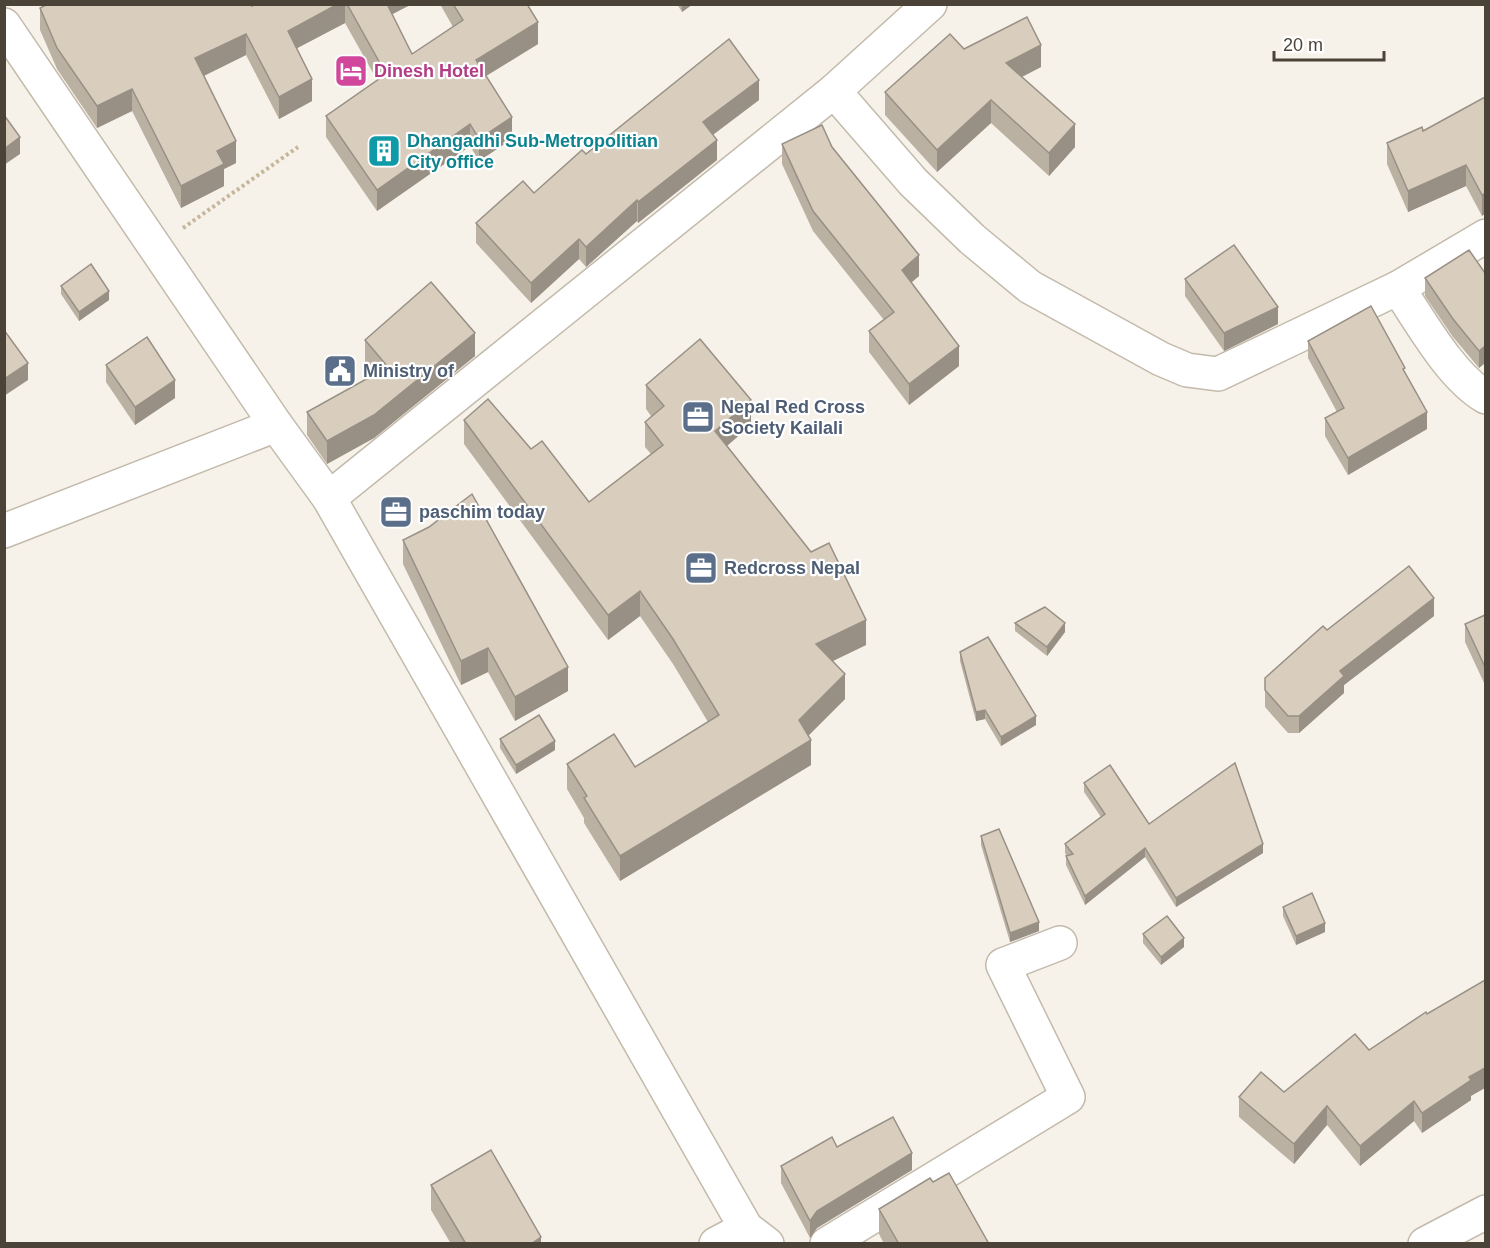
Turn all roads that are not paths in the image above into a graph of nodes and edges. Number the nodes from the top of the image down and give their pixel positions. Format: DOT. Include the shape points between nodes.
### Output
graph roads {
  1 [pos="930,4"];
  2 [pos="4,25"];
  3 [pos="834,92"];
  4 [pos="1485,236"];
  5 [pos="1398,288"];
  6 [pos="1485,397"];
  7 [pos="276,425"];
  8 [pos="329,498"];
  9 [pos="4,531"];
  10 [pos="1060,943"];
  11 [pos="1485,1212"];
  12 [pos="756,1236"];
  13 [pos="716,1244"];
  14 [pos="827,1244"];
  15 [pos="1425,1244"];
  1 -- 3 [label="street"];
  2 -- 7 [label="street"];
  3 -- 5 [label="street" via="913,182 972,239 1030,286 1187,370 1218,374"];
  3 -- 8 [label="street"];
  4 -- 5 [label="street"];
  5 -- 6 [label="street" via="1460,378"];
  7 -- 8 [label="street"];
  7 -- 9 [label="street"];
  8 -- 12 [label="street"];
  10 -- 14 [label="street" via="1003,965 1068,1097"];
  11 -- 15 [label="street"];
  12 -- 13 [label="street"];
}
